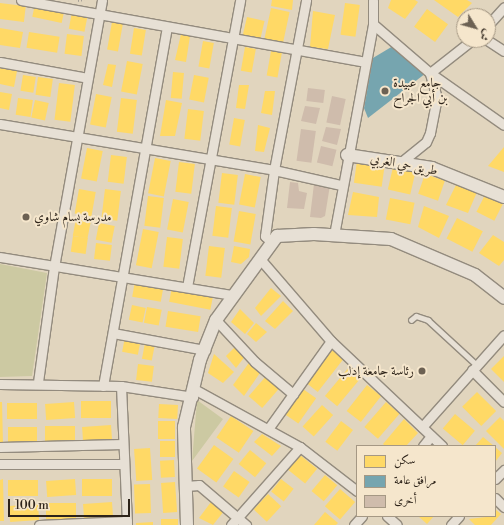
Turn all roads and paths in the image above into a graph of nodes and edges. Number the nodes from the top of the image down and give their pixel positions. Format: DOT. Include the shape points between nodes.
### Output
graph roads {
  1 [pos="21,0"];
  2 [pos="102,0"];
  3 [pos="240,0"];
  4 [pos="306,0"];
  5 [pos="373,0"];
  6 [pos="504,7"];
  7 [pos="100,15"];
  8 [pos="496,16"];
  9 [pos="374,24"];
  10 [pos="167,28"];
  11 [pos="234,40"];
  12 [pos="462,48"];
  13 [pos="296,51"];
  14 [pos="0,62"];
  15 [pos="364,62"];
  16 [pos="430,73"];
  17 [pos="88,78"];
  18 [pos="0,124"];
  19 [pos="504,125"];
  20 [pos="78,138"];
  21 [pos="145,150"];
  22 [pos="347,155"];
  23 [pos="211,160"];
  24 [pos="400,163"];
  25 [pos="274,170"];
  26 [pos="341,185"];
  27 [pos="504,197"];
  28 [pos="334,235"];
  29 [pos="272,243"];
  30 [pos="0,257"];
  31 [pos="261,260"];
  32 [pos="54,267"];
  33 [pos="123,275"];
  34 [pos="187,286"];
  35 [pos="233,295"];
  36 [pos="504,298"];
  37 [pos="216,320"];
  38 [pos="412,320"];
  39 [pos="112,333"];
  40 [pos="504,335"];
  41 [pos="332,340"];
  42 [pos="205,350"];
  43 [pos="474,368"];
  44 [pos="38,382"];
  45 [pos="0,384"];
  46 [pos="103,386"];
  47 [pos="121,386"];
  48 [pos="193,393"];
  49 [pos="293,394"];
  50 [pos="504,402"];
  51 [pos="422,427"];
  52 [pos="268,429"];
  53 [pos="431,436"];
  54 [pos="123,444"];
  55 [pos="424,445"];
  56 [pos="441,445"];
  57 [pos="0,447"];
  58 [pos="300,447"];
  59 [pos="0,464"];
  60 [pos="124,464"];
  61 [pos="504,470"];
  62 [pos="496,478"];
  63 [pos="186,486"];
  64 [pos="356,490"];
  65 [pos="496,499"];
  66 [pos="504,507"];
  67 [pos="361,517"];
  68 [pos="388,517"];
  69 [pos="458,517"];
  70 [pos="238,518"];
  71 [pos="127,523"];
  72 [pos="39,525"];
  73 [pos="186,525"];
  74 [pos="231,525"];
  75 [pos="246,525"];
  76 [pos="354,525"];
  77 [pos="397,525"];
  78 [pos="450,525"];
  1 -- 7 [label="street"];
  2 -- 7 [label="street"];
  3 -- 11 [label="street"];
  4 -- 13 [label="street"];
  5 -- 9 [label="street"];
  6 -- 8 [label="street"];
  7 -- 10 [label="street"];
  7 -- 17 [label="street"];
  9 -- 15 [label="street"];
  9 -- 16 [label="street"];
  10 -- 11 [label="street"];
  10 -- 21 [label="street"];
  11 -- 13 [label="street"];
  11 -- 23 [label="street"];
  12 -- 16 [label="street"];
  13 -- 15 [label="street"];
  13 -- 25 [label="street"];
  14 -- 17 [label="street"];
  15 -- 22 [label="street"];
  16 -- 19 [label="street"];
  16 -- 24 [label="street" via="437,98 430,133 426,142"];
  17 -- 20 [label="street"];
  18 -- 20 [label="street"];
  20 -- 21 [label="street"];
  20 -- 32 [label="street"];
  21 -- 23 [label="street"];
  21 -- 33 [label="street"];
  22 -- 24 [label="street, طريق حي الغربي"];
  22 -- 26 [label="street"];
  23 -- 25 [label="street"];
  23 -- 34 [label="street"];
  24 -- 27 [label="street, طريق حي الغربي" via="432,168"];
  25 -- 26 [label="street"];
  25 -- 29 [label="street" via="265,236"];
  26 -- 28 [label="street"];
  28 -- 29 [label="street" via="277,236"];
  28 -- 36 [label="street" via="391,239 475,275"];
  29 -- 31 [label="street"];
  30 -- 32 [label="street"];
  31 -- 35 [label="street"];
  31 -- 41 [label="street"];
  32 -- 33 [label="street"];
  32 -- 44 [label="street"];
  33 -- 34 [label="street"];
  33 -- 39 [label="street"];
  34 -- 35 [label="street"];
  35 -- 37 [label="street"];
  37 -- 42 [label="street"];
  37 -- 49 [label="street" via="255,362"];
  38 -- 43 [label="lane" via="416,316 428,320"];
  39 -- 42 [label="street"];
  39 -- 46 [label="street"];
  40 -- 43 [label="street"];
  41 -- 49 [label="street"];
  41 -- 51 [label="street"];
  42 -- 48 [label="street"];
  43 -- 50 [label="street"];
  43 -- 51 [label="street"];
  44 -- 45 [label="street"];
  44 -- 46 [label="street"];
  46 -- 47 [label="street"];
  47 -- 48 [label="street"];
  47 -- 54 [label="street"];
  48 -- 52 [label="street"];
  48 -- 63 [label="street" via="184,427"];
  49 -- 52 [label="street"];
  51 -- 53 [label="street"];
  52 -- 58 [label="street"];
  53 -- 55 [label="street"];
  53 -- 56 [label="street"];
  54 -- 57 [label="street"];
  54 -- 60 [label="street"];
  58 -- 64 [label="street"];
  58 -- 70 [label="street"];
  59 -- 60 [label="street"];
  60 -- 71 [label="street"];
  61 -- 62 [label="street"];
  63 -- 70 [label="street" via="199,485"];
  63 -- 73 [label="street"];
  65 -- 66 [label="street"];
  67 -- 76 [label="street"];
  68 -- 77 [label="street"];
  69 -- 78 [label="street"];
  70 -- 74 [label="street"];
  70 -- 75 [label="street"];
  71 -- 72 [label="street"];
}
